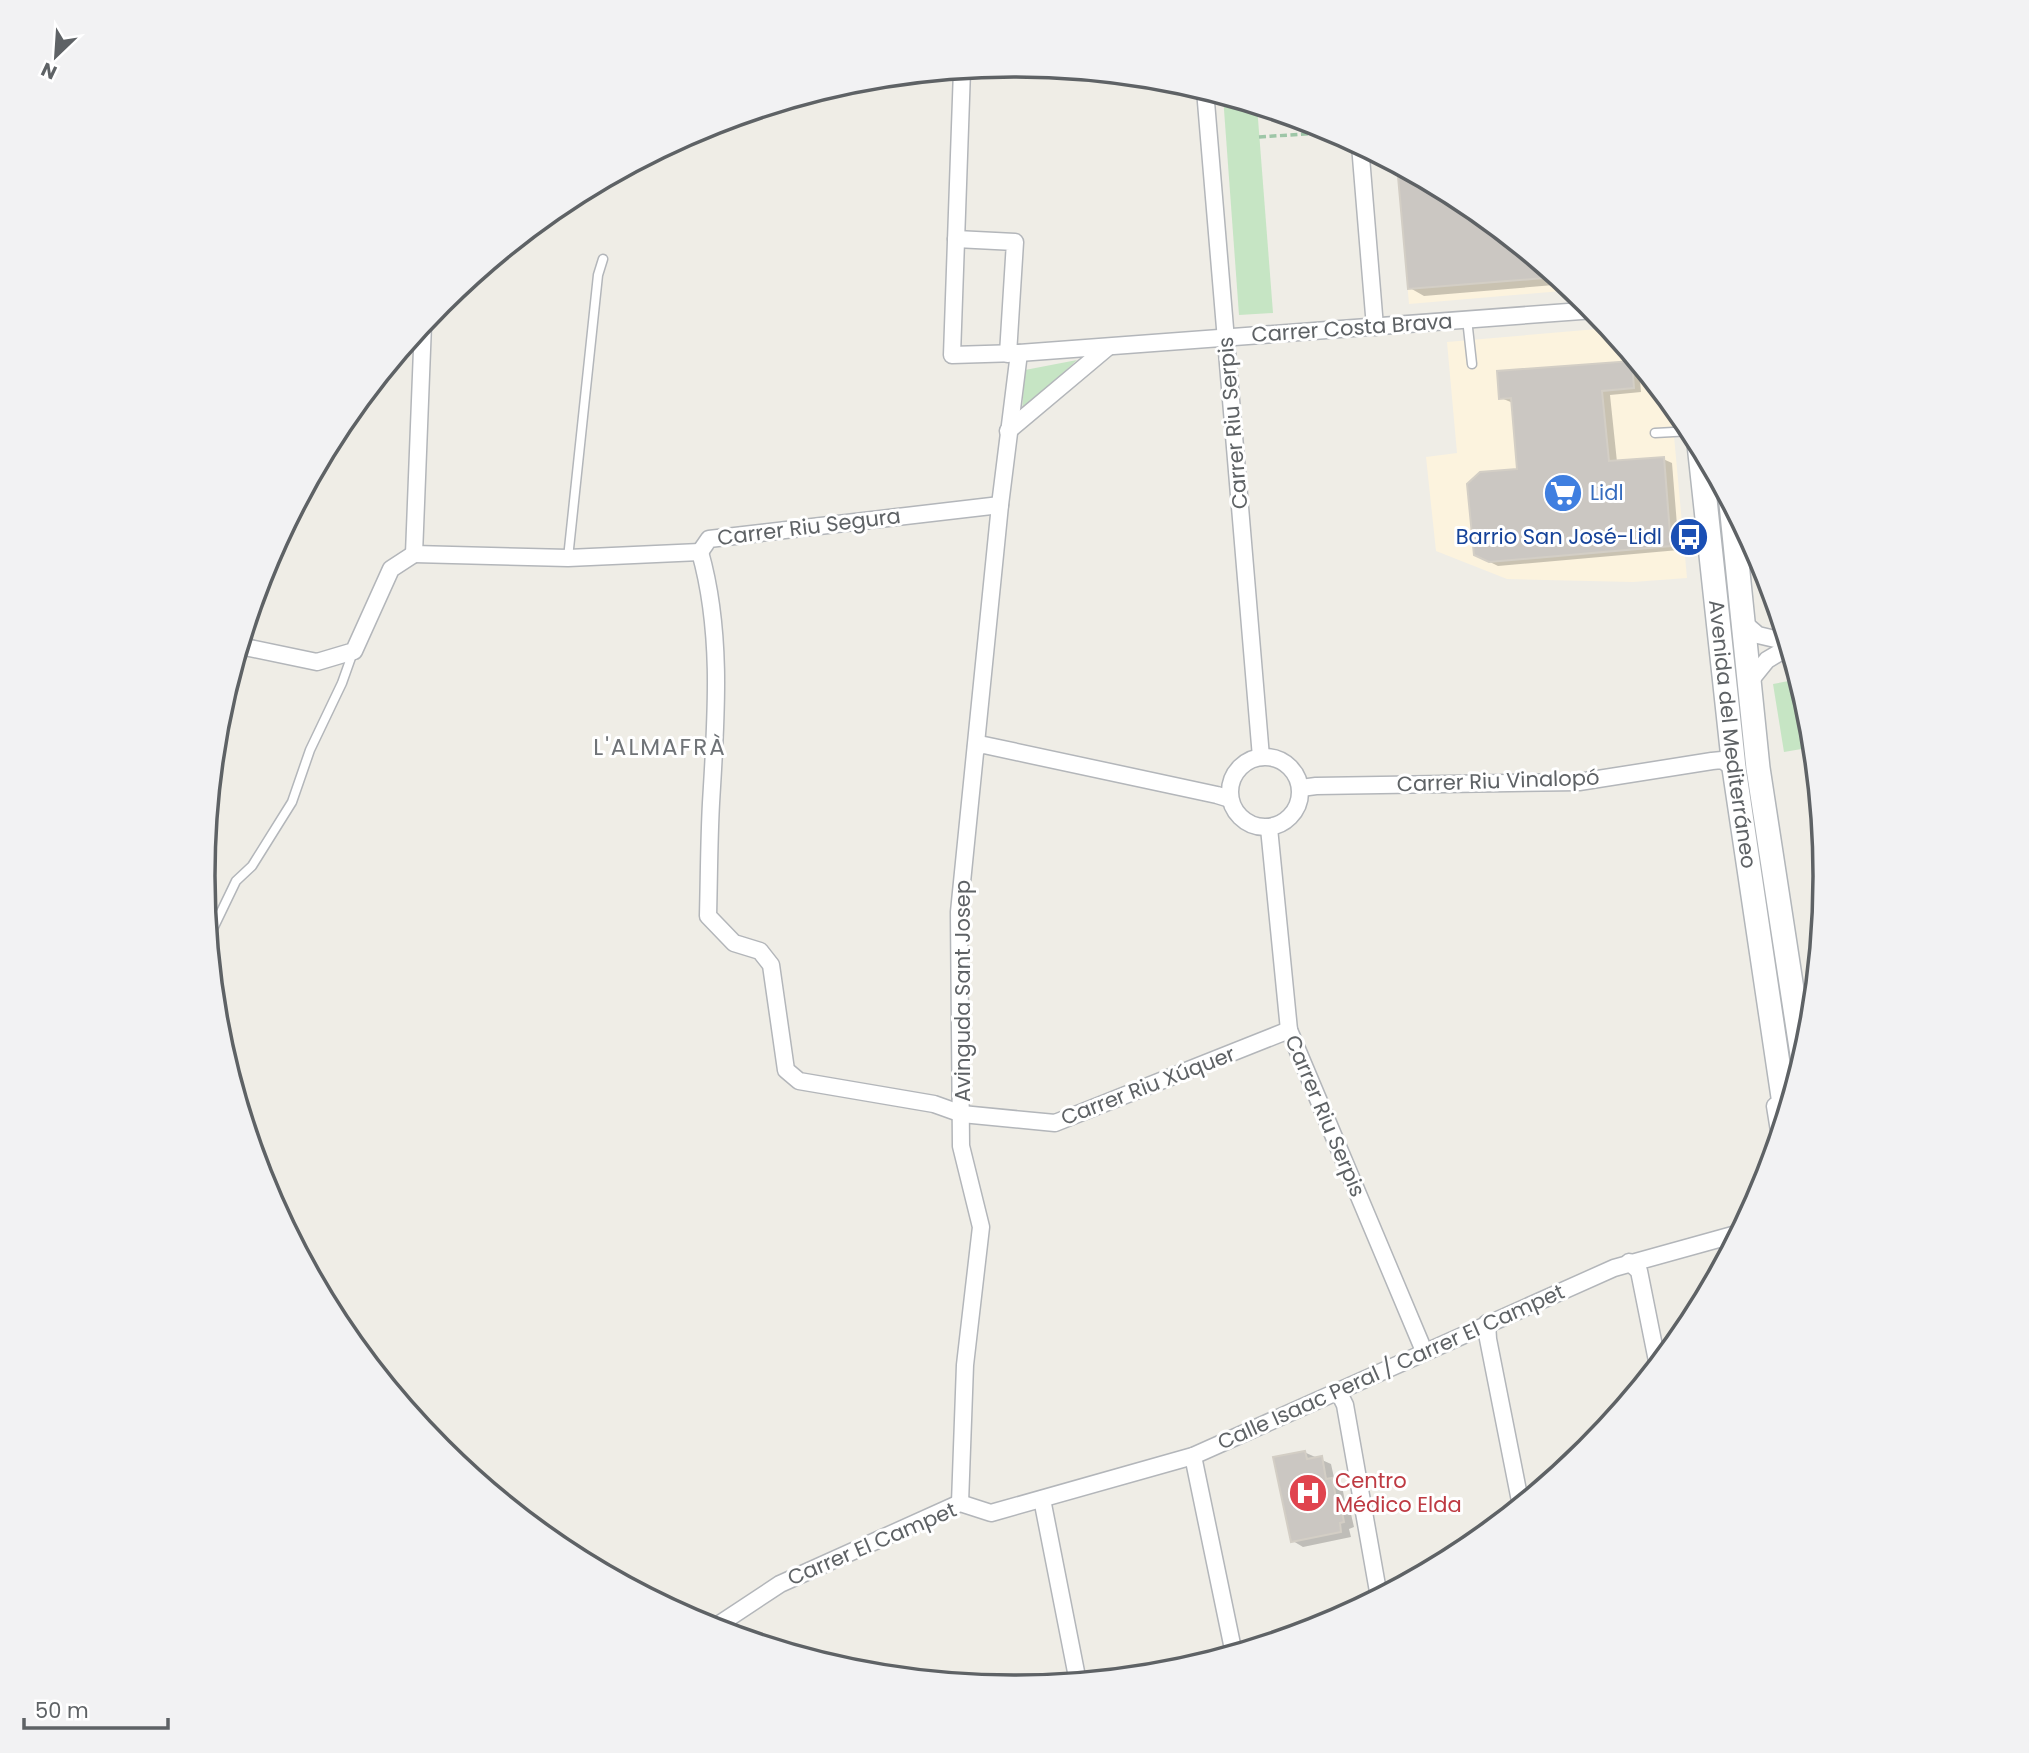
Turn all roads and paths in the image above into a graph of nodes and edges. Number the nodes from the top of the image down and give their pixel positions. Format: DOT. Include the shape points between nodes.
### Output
graph roads {
  1 [pos="962,79"];
  2 [pos="1206,100"];
  3 [pos="1309,134"];
  4 [pos="1259,137"];
  5 [pos="1361,156"];
  6 [pos="957,239"];
  7 [pos="603,259"];
  8 [pos="1580,311"];
  9 [pos="1467,319"];
  10 [pos="1375,327"];
  11 [pos="1226,338"];
  12 [pos="422,339"];
  13 [pos="1109,346"];
  14 [pos="1013,354"];
  15 [pos="1472,364"];
  16 [pos="1008,430"];
  17 [pos="1679,432"];
  18 [pos="1656,433"];
  19 [pos="1702,468"];
  20 [pos="1000,505"];
  21 [pos="1733,526"];
  22 [pos="700,552"];
  23 [pos="414,554"];
  24 [pos="568,558"];
  25 [pos="1744,623"];
  26 [pos="1778,640"];
  27 [pos="249,648"];
  28 [pos="354,651"];
  29 [pos="1781,651"];
  30 [pos="1750,681"];
  31 [pos="976,747"];
  32 [pos="1261,757"];
  33 [pos="1734,768"];
  34 [pos="1301,788"];
  35 [pos="1230,799"];
  36 [pos="1269,828"];
  37 [pos="217,921"];
  38 [pos="1770,1023"];
  39 [pos="1289,1030"];
  40 [pos="1799,1033"];
  41 [pos="1781,1083"];
  42 [pos="1784,1092"];
  43 [pos="1783,1096"];
  44 [pos="962,1114"];
  45 [pos="1777,1117"];
  46 [pos="1729,1236"];
  47 [pos="1629,1262"];
  48 [pos="1487,1322"];
  49 [pos="1424,1351"];
  50 [pos="1656,1354"];
  51 [pos="1338,1391"];
  52 [pos="1193,1456"];
  53 [pos="1519,1496"];
  54 [pos="1042,1499"];
  55 [pos="960,1503"];
  56 [pos="1378,1588"];
  57 [pos="724,1621"];
  58 [pos="1232,1646"];
  59 [pos="1076,1673"];
  1 -- 6 [label="street"];
  2 -- 11 [label="street, Carrer Riu Serpis"];
  3 -- 4 [label="path"];
  5 -- 10 [label="street"];
  6 -- 14 [label="street, Avinguda Sant Josep" via="1015,242"];
  6 -- 14 [label="street, Carrer Costa Brava" via="952,355"];
  7 -- 24 [label="lane"];
  8 -- 9 [label="street, Carrer Costa Brava"];
  9 -- 10 [label="street, Carrer Costa Brava"];
  9 -- 15 [label="lane"];
  10 -- 11 [label="street, Carrer Costa Brava"];
  11 -- 13 [label="street, Carrer Costa Brava"];
  11 -- 32 [label="street, Carrer Riu Serpis"];
  12 -- 23 [label="street"];
  13 -- 14 [label="street, Carrer Costa Brava"];
  13 -- 16 [label="street"];
  14 -- 16 [label="street, Avinguda Sant Josep"];
  16 -- 20 [label="street, Avinguda Sant Josep"];
  17 -- 18 [label="lane"];
  19 -- 33 [label="street, Avenida del Mediterráneo"];
  20 -- 22 [label="street, Carrer Riu Segura" via="709,539"];
  20 -- 31 [label="street, Avinguda Sant Josep"];
  21 -- 25 [label="street, Avenida del Mediterráneo"];
  22 -- 24 [label="street, Carrer Riu Segura"];
  22 -- 44 [label="street, Carrer Riu Xúquer" via="709,584 717,693 708,916 734,943 760,951 771,965 786,1070 799,1081 934,1104"];
  23 -- 24 [label="street, Carrer Riu Segura"];
  23 -- 28 [label="street" via="391,569"];
  25 -- 26 [label="street" via="1758,635"];
  25 -- 30 [label="street, Avenida del Mediterráneo"];
  27 -- 28 [label="street" via="317,662"];
  28 -- 37 [label="lane" via="292,803 252,866 236,881"];
  29 -- 30 [label="street" via="1767,660"];
  30 -- 40 [label="street, Avenida del Mediterráneo" via="1758,768"];
  31 -- 35 [label="street" via="984,745"];
  31 -- 44 [label="street, Avinguda Sant Josep" via="959,912"];
  32 -- 34 [label="street" via="1283,761 1292,768"];
  32 -- 35 [label="street" via="1240,767 1233,776"];
  33 -- 34 [label="street, Carrer Riu Vinalopó" via="1712,761 1578,782"];
  33 -- 38 [label="street, Avenida del Mediterráneo"];
  34 -- 36 [label="street" via="1290,818"];
  35 -- 36 [label="street" via="1249,824"];
  36 -- 39 [label="street, Carrer Riu Serpis"];
  38 -- 41 [label="street, Avenida del Mediterráneo"];
  38 -- 45 [label="street, Avenida del Mediterráneo"];
  39 -- 44 [label="street, Carrer Riu Xúquer" via="1055,1123"];
  39 -- 49 [label="street, Carrer Riu Serpis"];
  41 -- 42 [label="street, Avenida del Mediterráneo"];
  41 -- 43 [label="street, Avenida del Mediterráneo"];
  44 -- 55 [label="street, Avinguda Sant Josep" via="961,1146 981,1227 965,1365"];
  46 -- 47 [label="street, Calle Isaac Peral / Carrer El Campet"];
  47 -- 48 [label="street, Calle Isaac Peral / Carrer El Campet"];
  47 -- 50 [label="street" via="1639,1272"];
  48 -- 49 [label="street, Calle Isaac Peral / Carrer El Campet"];
  48 -- 53 [label="street"];
  49 -- 51 [label="street, Calle Isaac Peral / Carrer El Campet"];
  51 -- 52 [label="street, Calle Isaac Peral / Carrer El Campet"];
  51 -- 56 [label="street" via="1345,1405"];
  52 -- 54 [label="street, Calle Isaac Peral / Carrer El Campet"];
  52 -- 58 [label="street"];
  54 -- 55 [label="street, Carrer El Campet" via="991,1513"];
  54 -- 59 [label="street"];
  55 -- 57 [label="street, Carrer El Campet" via="780,1584"];
}
